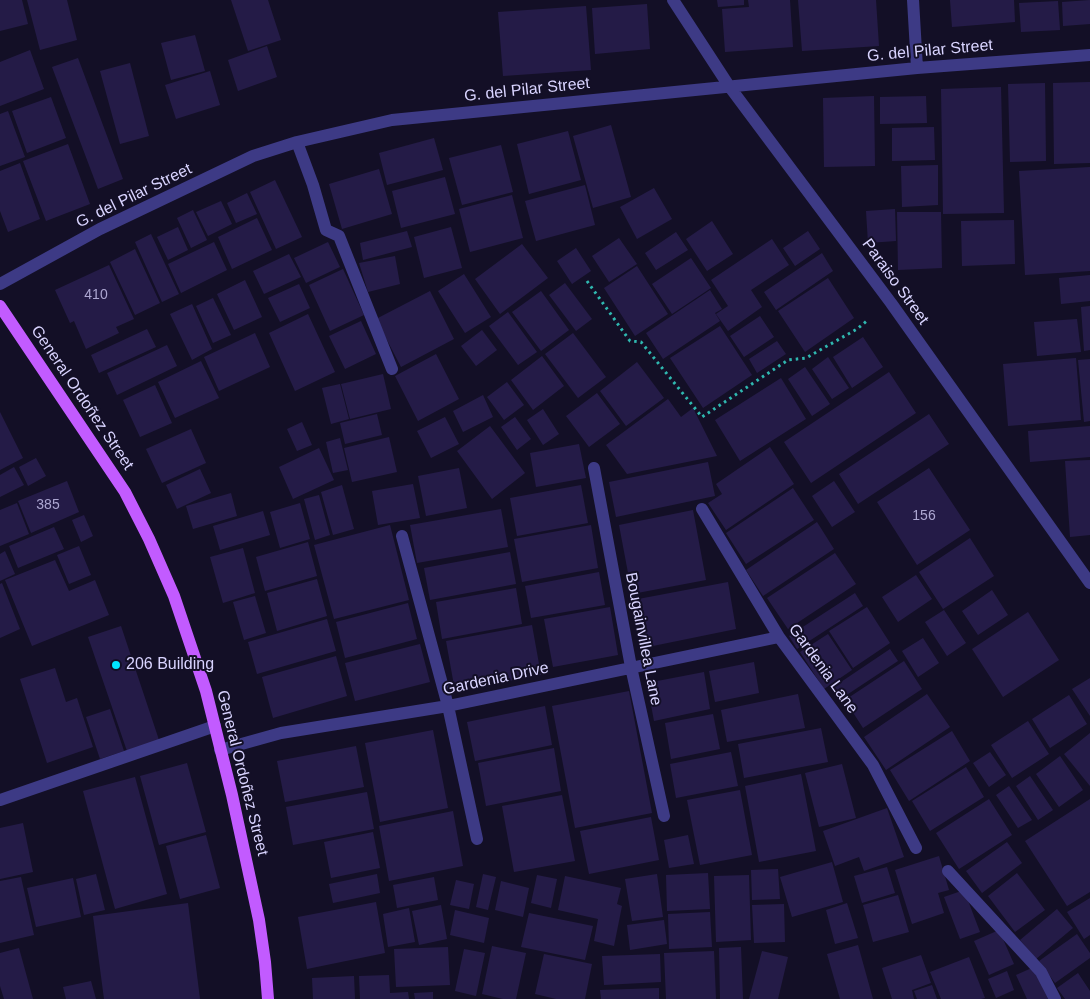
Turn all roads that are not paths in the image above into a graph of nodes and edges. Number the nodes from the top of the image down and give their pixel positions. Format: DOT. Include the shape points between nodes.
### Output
graph roads {
  1 [pos="674,0"];
  2 [pos="913,0"];
  3 [pos="1090,55"];
  4 [pos="917,68"];
  5 [pos="729,86"];
  6 [pos="297,142"];
  7 [pos="0,284"];
  8 [pos="0,306"];
  9 [pos="392,369"];
  10 [pos="594,468"];
  11 [pos="702,509"];
  12 [pos="402,536"];
  13 [pos="1090,583"];
  14 [pos="779,637"];
  15 [pos="631,667"];
  16 [pos="448,706"];
  17 [pos="215,726"];
  18 [pos="220,750"];
  19 [pos="0,800"];
  20 [pos="664,816"];
  21 [pos="477,838"];
  22 [pos="916,848"];
  23 [pos="948,871"];
  24 [pos="268,999"];
  25 [pos="1055,999"];
  1 -- 5 [label="street, Paraiso Street"];
  2 -- 4 [label="street"];
  3 -- 4 [label="street, G. del Pilar Street"];
  4 -- 5 [label="street, G. del Pilar Street"];
  5 -- 6 [label="street, G. del Pilar Street" via="392,120"];
  5 -- 13 [label="street, Paraiso Street" via="890,303"];
  6 -- 7 [label="street, G. del Pilar Street" via="253,156 118,220"];
  6 -- 9 [label="street" via="326,230 339,236"];
  8 -- 17 [label="main road, General Ordoñez Street" via="107,464 145,531 174,596"];
  10 -- 15 [label="street, Bougainvillea Lane"];
  11 -- 14 [label="street, Gardenia Lane"];
  12 -- 16 [label="street"];
  14 -- 15 [label="street, Gardenia Drive"];
  14 -- 22 [label="street, Gardenia Lane" via="873,765"];
  15 -- 16 [label="street, Gardenia Drive"];
  15 -- 20 [label="street, Bougainvillea Lane"];
  16 -- 18 [label="street, Gardenia Drive" via="281,733"];
  16 -- 21 [label="street"];
  17 -- 18 [label="main road, General Ordoñez Street"];
  17 -- 19 [label="street"];
  18 -- 24 [label="main road, General Ordoñez Street" via="259,920"];
  23 -- 25 [label="street" via="1041,972"];
}
